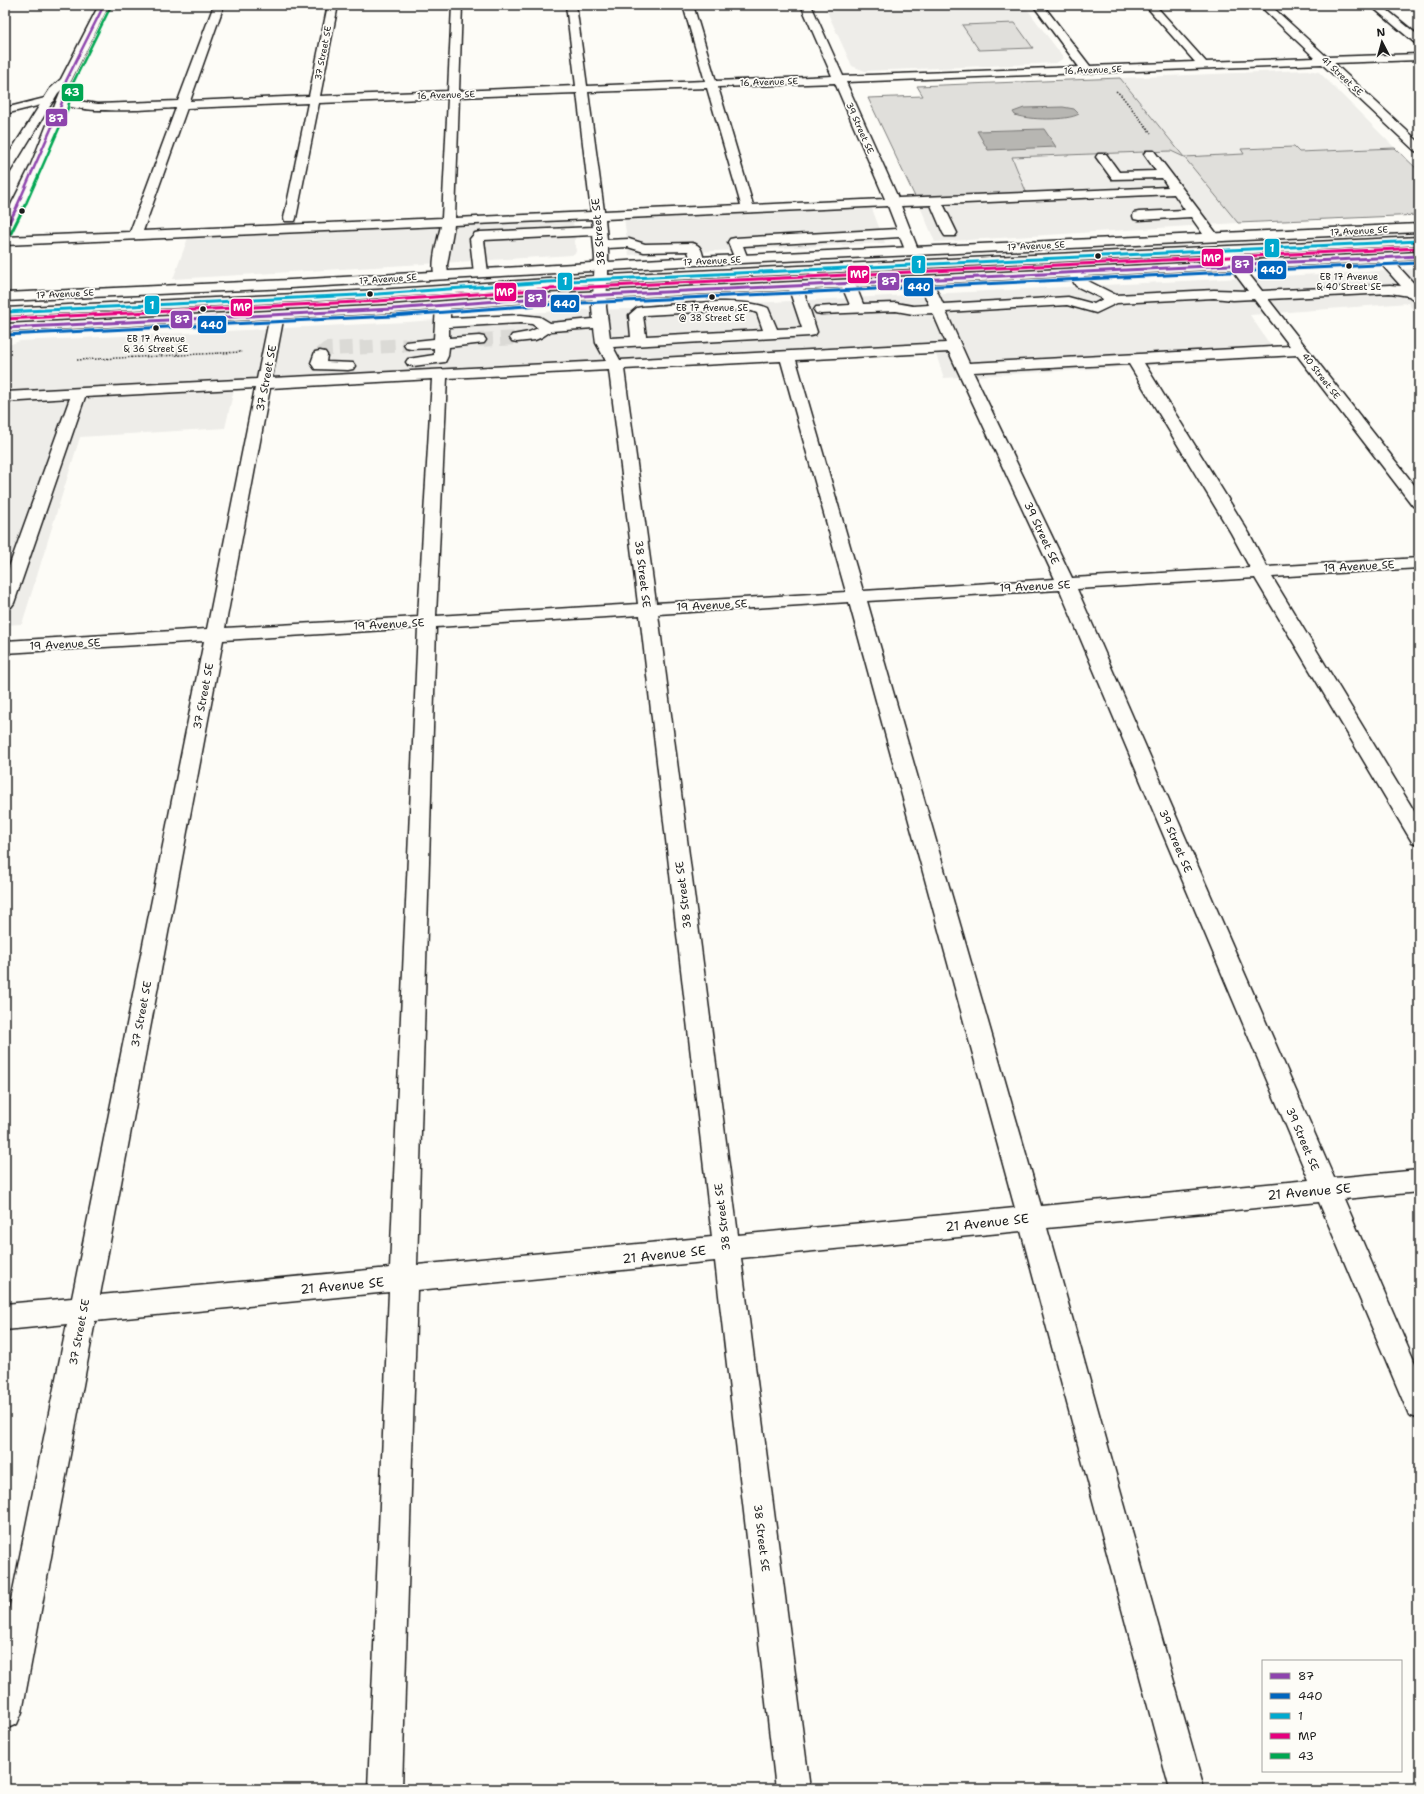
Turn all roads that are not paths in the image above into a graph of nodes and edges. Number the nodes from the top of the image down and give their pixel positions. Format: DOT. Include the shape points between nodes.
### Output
graph roads {
  1 [pos="104,5"];
  2 [pos="219,5"];
  3 [pos="333,5"];
  4 [pos="456,5"];
  5 [pos="571,5"];
  6 [pos="688,5"];
  7 [pos="806,5"];
  8 [pos="1038,5"];
  9 [pos="1150,5"];
  10 [pos="1264,5"];
  11 [pos="1375,5"];
  12 [pos="1419,41"];
  13 [pos="1419,57"];
  14 [pos="1325,61"];
  15 [pos="1204,66"];
  16 [pos="1086,70"];
  17 [pos="838,80"];
  18 [pos="66,81"];
  19 [pos="713,85"];
  20 [pos="581,90"];
  21 [pos="452,95"];
  22 [pos="49,100"];
  23 [pos="63,100"];
  24 [pos="314,100"];
  25 [pos="183,105"];
  26 [pos="120,108"];
  27 [pos="5,111"];
  28 [pos="5,114"];
  29 [pos="57,117"];
  30 [pos="37,118"];
  31 [pos="1419,148"];
  32 [pos="1150,154"];
  33 [pos="1102,157"];
  34 [pos="5,170"];
  35 [pos="1165,174"];
  36 [pos="1178,190"];
  37 [pos="934,200"];
  38 [pos="893,202"];
  39 [pos="794,206"];
  40 [pos="748,208"];
  41 [pos="1195,213"];
  42 [pos="598,215"];
  43 [pos="1139,216"];
  44 [pos="290,218"];
  45 [pos="448,222"];
  46 [pos="1419,228"];
  47 [pos="5,230"];
  48 [pos="599,231"];
  49 [pos="904,233"];
  50 [pos="950,234"];
  51 [pos="136,235"];
  52 [pos="806,238"];
  53 [pos="1213,238"];
  54 [pos="5,241"];
  55 [pos="1419,241"];
  56 [pos="600,244"];
  57 [pos="1223,250"];
  58 [pos="912,252"];
  59 [pos="1419,256"];
  60 [pos="1383,258"];
  61 [pos="741,259"];
  62 [pos="697,261"];
  63 [pos="1234,265"];
  64 [pos="481,272"];
  65 [pos="441,275"];
  66 [pos="1078,278"];
  67 [pos="925,280"];
  68 [pos="601,281"];
  69 [pos="848,284"];
  70 [pos="796,286"];
  71 [pos="1257,295"];
  72 [pos="1416,295"];
  73 [pos="5,297"];
  74 [pos="1114,298"];
  75 [pos="1068,301"];
  76 [pos="443,306"];
  77 [pos="858,308"];
  78 [pos="938,308"];
  79 [pos="821,310"];
  80 [pos="5,312"];
  81 [pos="277,315"];
  82 [pos="547,327"];
  83 [pos="5,328"];
  84 [pos="442,333"];
  85 [pos="602,333"];
  86 [pos="517,334"];
  87 [pos="771,334"];
  88 [pos="479,335"];
  89 [pos="638,341"];
  90 [pos="411,345"];
  91 [pos="954,347"];
  92 [pos="1301,350"];
  93 [pos="320,355"];
  94 [pos="786,355"];
  95 [pos="1134,359"];
  96 [pos="616,364"];
  97 [pos="964,368"];
  98 [pos="440,373"];
  99 [pos="265,383"];
  100 [pos="79,393"];
  101 [pos="5,396"];
  102 [pos="1419,502"];
  103 [pos="1419,563"];
  104 [pos="1260,572"];
  105 [pos="1066,584"];
  106 [pos="856,596"];
  107 [pos="5,603"];
  108 [pos="648,609"];
  109 [pos="427,622"];
  110 [pos="215,635"];
  111 [pos="5,647"];
  112 [pos="1419,837"];
  113 [pos="1419,1181"];
  114 [pos="1325,1190"];
  115 [pos="1031,1218"];
  116 [pos="726,1248"];
  117 [pos="404,1279"];
  118 [pos="84,1310"];
  119 [pos="5,1317"];
  120 [pos="1419,1405"];
  121 [pos="5,1712"];
  122 [pos="385,1789"];
  123 [pos="793,1789"];
  124 [pos="1187,1789"];
  1 -- 18 [label="street"];
  2 -- 25 [label="street"];
  3 -- 24 [label="street, 37 Street SE"];
  4 -- 21 [label="street"];
  5 -- 20 [label="street, 38 Street SE"];
  6 -- 19 [label="street"];
  7 -- 17 [label="street, 39 Street SE"];
  8 -- 16 [label="street"];
  9 -- 15 [label="street"];
  10 -- 14 [label="street, 41 Street SE"];
  11 -- 12 [label="street"];
  13 -- 14 [label="street, 16 Avenue SE"];
  14 -- 15 [label="street, 16 Avenue SE"];
  14 -- 31 [label="street, 41 Street SE"];
  15 -- 16 [label="street, 16 Avenue SE"];
  16 -- 17 [label="street, 16 Avenue SE"];
  17 -- 19 [label="street, 16 Avenue SE"];
  17 -- 38 [label="street, 39 Street SE"];
  18 -- 22 [label="street"];
  18 -- 23 [label="street" via="67,91"];
  19 -- 20 [label="street, 16 Avenue SE"];
  19 -- 40 [label="street"];
  20 -- 21 [label="street, 16 Avenue SE"];
  20 -- 42 [label="street, 38 Street SE"];
  21 -- 24 [label="street, 16 Avenue SE"];
  21 -- 45 [label="street"];
  22 -- 27 [label="street"];
  22 -- 30 [label="street"];
  23 -- 26 [label="street, 16 Avenue SE" via="90,107"];
  23 -- 29 [label="street"];
  24 -- 25 [label="street, 16 Avenue SE"];
  24 -- 44 [label="street, 37 Street SE"];
  25 -- 26 [label="street, 16 Avenue SE"];
  25 -- 51 [label="street"];
  26 -- 29 [label="street, 16 Avenue SE"];
  28 -- 30 [label="street"];
  29 -- 47 [label="street"];
  30 -- 34 [label="street"];
  32 -- 35 [label="street"];
  33 -- 35 [label="street" via="1116,176"];
  35 -- 36 [label="street"];
  36 -- 37 [label="street"];
  36 -- 41 [label="street"];
  37 -- 38 [label="street"];
  37 -- 50 [label="street"];
  38 -- 39 [label="street"];
  38 -- 49 [label="street, 39 Street SE"];
  39 -- 40 [label="street"];
  39 -- 52 [label="street"];
  40 -- 42 [label="street"];
  41 -- 43 [label="street"];
  41 -- 53 [label="street"];
  42 -- 45 [label="street"];
  42 -- 48 [label="street, 38 Street SE"];
  45 -- 51 [label="street"];
  45 -- 65 [label="street" via="440,265"];
  46 -- 53 [label="street, 17 Avenue SE"];
  48 -- 56 [label="street, 38 Street SE"];
  48 -- 64 [label="street" via="480,236 477,238"];
  49 -- 52 [label="street"];
  49 -- 58 [label="street, 39 Street SE"];
  51 -- 54 [label="street"];
  52 -- 61 [label="street" via="735,242"];
  53 -- 58 [label="street, 17 Avenue SE"];
  55 -- 57 [label="street"];
  56 -- 62 [label="street" via="629,243 644,248 692,246"];
  56 -- 68 [label="street, 38 Street SE"];
  57 -- 63 [label="street, 40 Street SE"];
  57 -- 68 [label="street"];
  58 -- 61 [label="street, 17 Avenue SE"];
  59 -- 60 [label="street, 17 Avenue SE"];
  60 -- 63 [label="street, 17 Avenue SE"];
  60 -- 72 [label="street"];
  61 -- 62 [label="street, 17 Avenue SE"];
  62 -- 68 [label="street, 17 Avenue SE"];
  63 -- 66 [label="street, 17 Avenue SE"];
  63 -- 71 [label="street, 40 Street SE"];
  64 -- 65 [label="street, 17 Avenue SE"];
  64 -- 68 [label="street, 17 Avenue SE"];
  65 -- 73 [label="street, 17 Avenue SE"];
  66 -- 67 [label="street, 17 Avenue SE"];
  66 -- 74 [label="street"];
  66 -- 75 [label="street"];
  67 -- 69 [label="street, 17 Avenue SE"];
  67 -- 78 [label="street, 39 Street SE"];
  68 -- 70 [label="street, 17 Avenue SE"];
  68 -- 76 [label="street, 17 Avenue SE"];
  68 -- 80 [label="street"];
  68 -- 85 [label="street, 38 Street SE"];
  69 -- 70 [label="street, 17 Avenue SE"];
  69 -- 77 [label="street"];
  70 -- 87 [label="street" via="810,332"];
  71 -- 72 [label="street" via="1390,289"];
  71 -- 74 [label="street"];
  71 -- 92 [label="street, 40 Street SE"];
  74 -- 75 [label="street" via="1096,309"];
  75 -- 78 [label="street"];
  76 -- 81 [label="street, 17 Avenue SE"];
  76 -- 84 [label="street"];
  77 -- 78 [label="street"];
  77 -- 79 [label="street"];
  78 -- 91 [label="street, 39 Street SE"];
  81 -- 83 [label="street, 17 Avenue SE"];
  81 -- 99 [label="street, 37 Street SE"];
  82 -- 84 [label="street" via="535,320 521,319"];
  82 -- 85 [label="street"];
  82 -- 86 [label="street" via="534,336"];
  84 -- 88 [label="street"];
  84 -- 90 [label="street"];
  84 -- 93 [label="street" via="440,359 431,361 325,367 318,363"];
  85 -- 89 [label="street"];
  85 -- 96 [label="street, 38 Street SE"];
  87 -- 89 [label="street"];
  87 -- 89 [label="street" via="763,311 755,307 729,306 642,311 636,315"];
  91 -- 94 [label="street"];
  91 -- 97 [label="street, 39 Street SE"];
  92 -- 95 [label="street"];
  92 -- 102 [label="street, 40 Street SE"];
  94 -- 96 [label="street"];
  94 -- 106 [label="street"];
  95 -- 97 [label="street"];
  95 -- 104 [label="street" via="1240,532"];
  96 -- 98 [label="street"];
  96 -- 108 [label="street, 38 Street SE"];
  97 -- 105 [label="street, 39 Street SE"];
  98 -- 99 [label="street"];
  98 -- 109 [label="street"];
  99 -- 100 [label="street"];
  99 -- 110 [label="street, 37 Street SE"];
  100 -- 101 [label="street"];
  100 -- 107 [label="street"];
  103 -- 104 [label="street, 19 Avenue SE"];
  104 -- 105 [label="street, 19 Avenue SE"];
  104 -- 112 [label="street"];
  105 -- 106 [label="street, 19 Avenue SE"];
  105 -- 114 [label="street, 39 Street SE"];
  106 -- 108 [label="street, 19 Avenue SE"];
  106 -- 115 [label="street"];
  108 -- 109 [label="street, 19 Avenue SE"];
  108 -- 116 [label="street, 38 Street SE"];
  109 -- 110 [label="street, 19 Avenue SE"];
  109 -- 117 [label="street"];
  110 -- 111 [label="street, 19 Avenue SE"];
  110 -- 118 [label="street, 37 Street SE"];
  113 -- 114 [label="street, 21 Avenue SE"];
  114 -- 115 [label="street, 21 Avenue SE"];
  114 -- 120 [label="street, 39 Street SE"];
  115 -- 116 [label="street, 21 Avenue SE"];
  115 -- 124 [label="street"];
  116 -- 117 [label="street, 21 Avenue SE"];
  116 -- 123 [label="street, 38 Street SE"];
  117 -- 118 [label="street, 21 Avenue SE"];
  117 -- 122 [label="street"];
  118 -- 119 [label="street, 21 Avenue SE"];
  118 -- 121 [label="street, 37 Street SE"];
}
